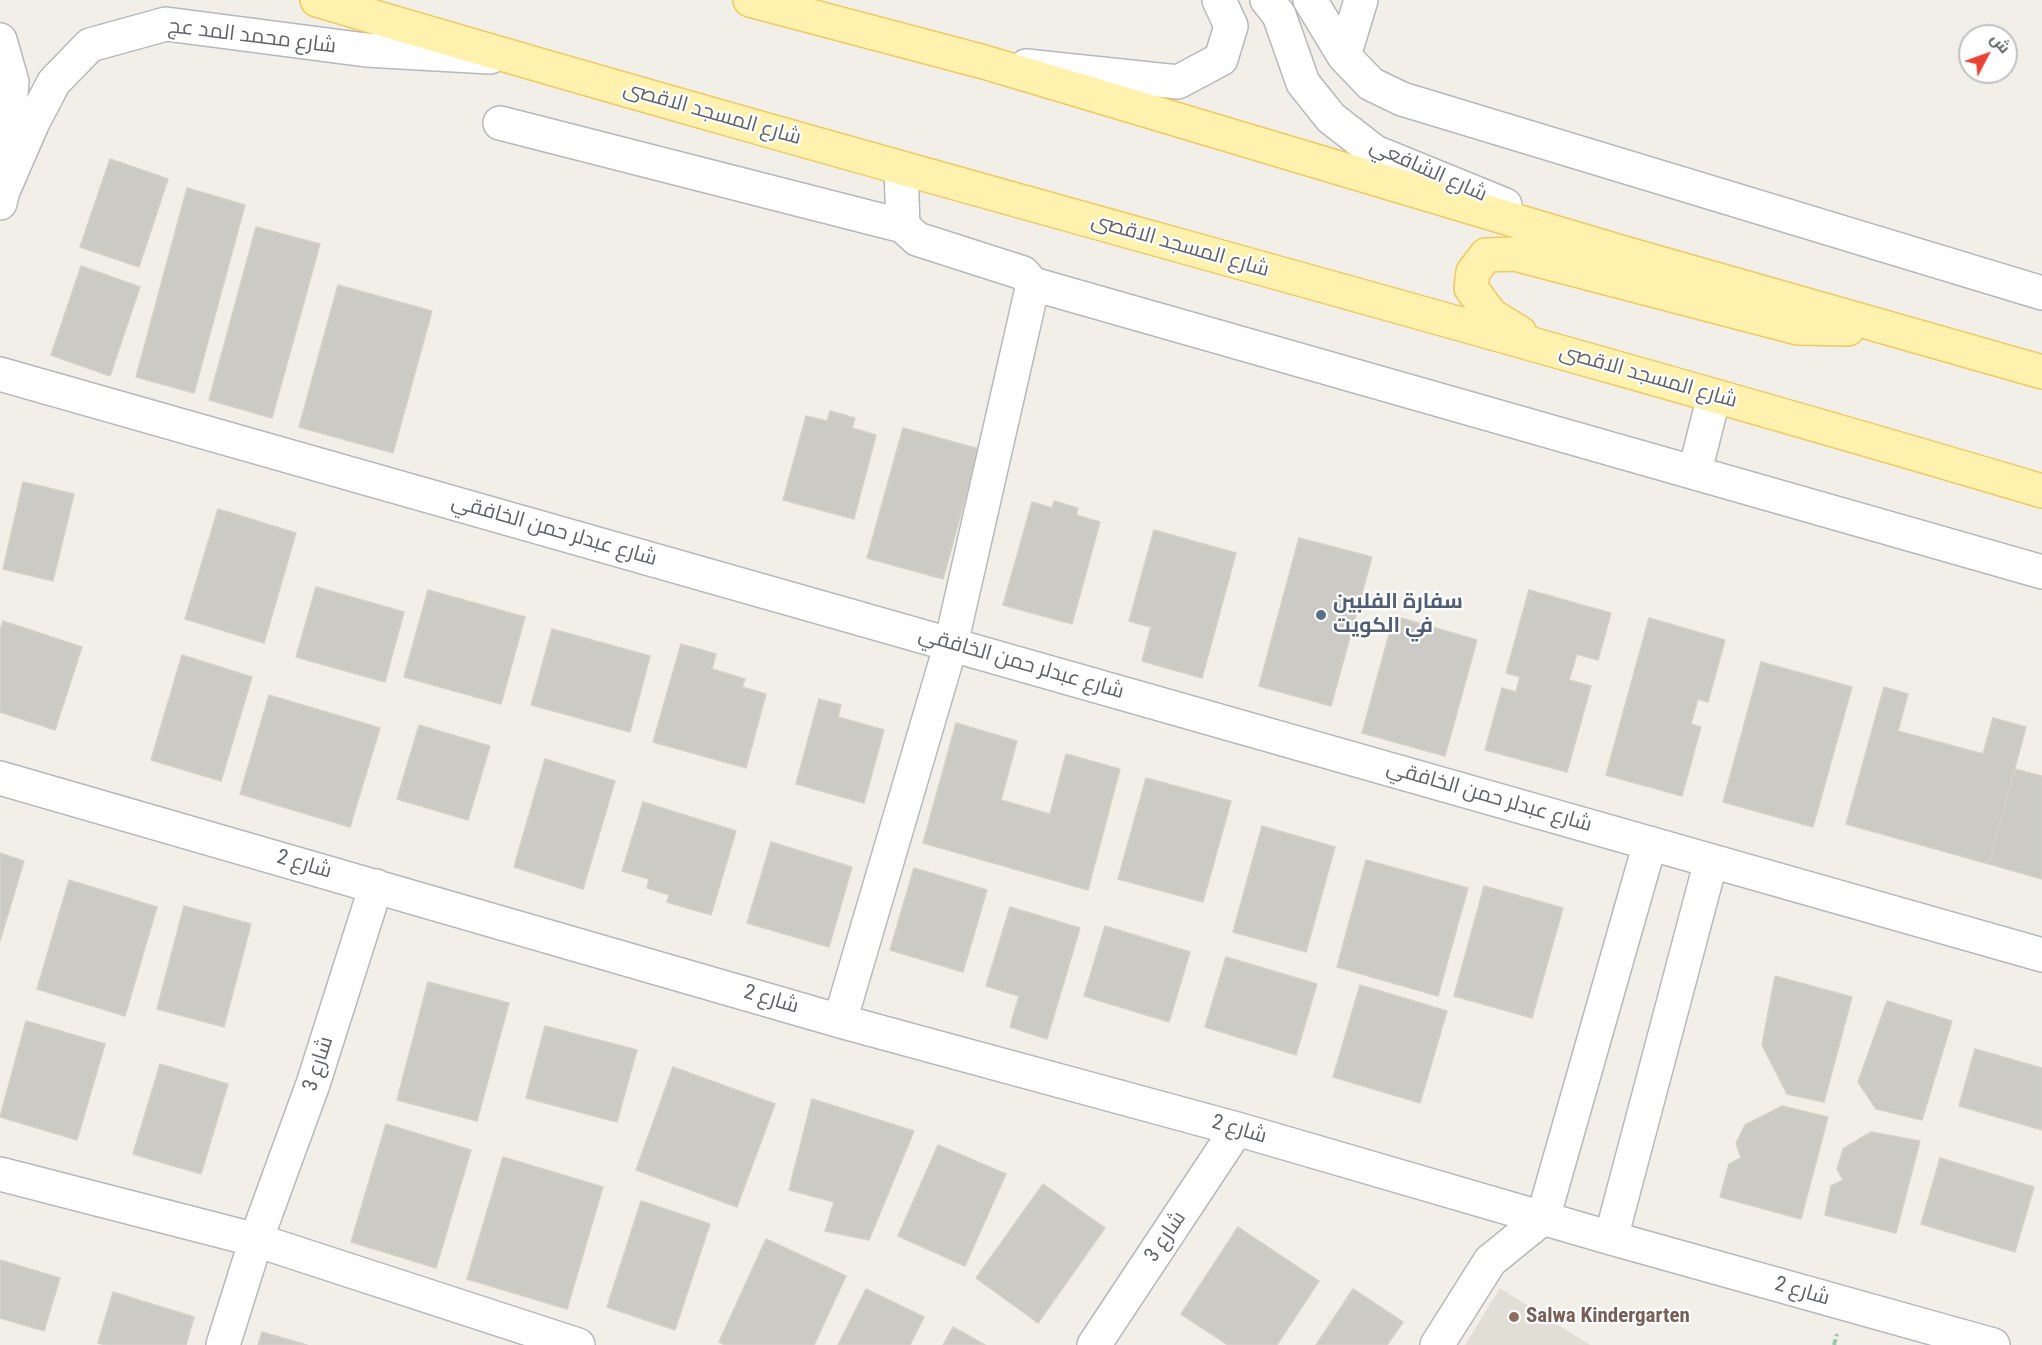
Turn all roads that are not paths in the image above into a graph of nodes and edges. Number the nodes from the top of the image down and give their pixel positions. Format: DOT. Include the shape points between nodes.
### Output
graph roads {
  1 [pos="317,0"];
  2 [pos="750,0"];
  3 [pos="1219,0"];
  4 [pos="1267,0"];
  5 [pos="1310,0"];
  6 [pos="1361,0"];
  7 [pos="0,40"];
  8 [pos="1344,56"];
  9 [pos="516,59"];
  10 [pos="984,62"];
  11 [pos="500,123"];
  12 [pos="901,168"];
  13 [pos="2,197"];
  14 [pos="903,226"];
  15 [pos="1623,253"];
  16 [pos="1033,284"];
  17 [pos="2042,293"];
  18 [pos="1898,331"];
  19 [pos="1544,347"];
  20 [pos="2042,372"];
  21 [pos="0,374"];
  22 [pos="1714,396"];
  23 [pos="1695,471"];
  24 [pos="2042,491"];
  25 [pos="2042,572"];
  26 [pos="951,644"];
  27 [pos="0,778"];
  28 [pos="1650,843"];
  29 [pos="1711,861"];
  30 [pos="376,886"];
  31 [pos="2042,955"];
  32 [pos="840,1020"];
  33 [pos="1237,1129"];
  34 [pos="0,1174"];
  35 [pos="1543,1218"];
  36 [pos="1611,1238"];
  37 [pos="256,1240"];
  38 [pos="223,1345"];
  39 [pos="578,1345"];
  40 [pos="1094,1345"];
  41 [pos="1437,1345"];
  42 [pos="1992,1345"];
  1 -- 9 [label="main road, شارع المسجد الاقصى"];
  2 -- 10 [label="main road"];
  3 -- 10 [label="street" via="1231,26 1221,59 1178,82"];
  4 -- 15 [label="street, شارع الشافعي" via="1279,15 1303,83 1331,118 1375,152"];
  5 -- 8 [label="street"];
  6 -- 8 [label="street"];
  7 -- 13 [label="street, شارع محمد المد عج" via="12,82"];
  8 -- 17 [label="street" via="1371,84 1402,99"];
  9 -- 12 [label="main road, شارع المسجد الاقصى"];
  9 -- 13 [label="street, شارع محمد المد عج" via="366,50 166,24 90,45 54,82"];
  10 -- 15 [label="main road"];
  11 -- 14 [label="street"];
  12 -- 14 [label="street"];
  12 -- 19 [label="main road, شارع المسجد الاقصى"];
  14 -- 16 [label="street" via="917,239 1023,273"];
  15 -- 18 [label="main road"];
  16 -- 23 [label="street"];
  16 -- 26 [label="street"];
  18 -- 19 [label="main road" via="1798,328 1515,254 1486,255 1473,272 1471,288 1491,315"];
  18 -- 20 [label="main road"];
  19 -- 22 [label="main road, شارع المسجد الاقصى"];
  21 -- 26 [label="street, شارع عبدلر حمن الخافقي"];
  22 -- 23 [label="street"];
  22 -- 24 [label="main road, شارع المسجد الاقصى"];
  23 -- 25 [label="street"];
  26 -- 28 [label="street, شارع عبدلر حمن الخافقي"];
  26 -- 32 [label="street"];
  27 -- 30 [label="street, شارع 2"];
  28 -- 29 [label="street, شارع عبدلر حمن الخافقي"];
  28 -- 35 [label="street"];
  29 -- 31 [label="street, شارع عبدلر حمن الخافقي"];
  29 -- 36 [label="street"];
  30 -- 32 [label="street, شارع 2"];
  30 -- 37 [label="street, شارع 3" via="313,1084"];
  32 -- 33 [label="street, شارع 2"];
  33 -- 35 [label="street, شارع 2"];
  33 -- 40 [label="street, شارع 3"];
  34 -- 37 [label="street"];
  35 -- 36 [label="street, شارع 2"];
  35 -- 41 [label="street" via="1490,1261"];
  36 -- 42 [label="street, شارع 2"];
  37 -- 38 [label="street, شارع 3"];
  37 -- 39 [label="street"];
}
